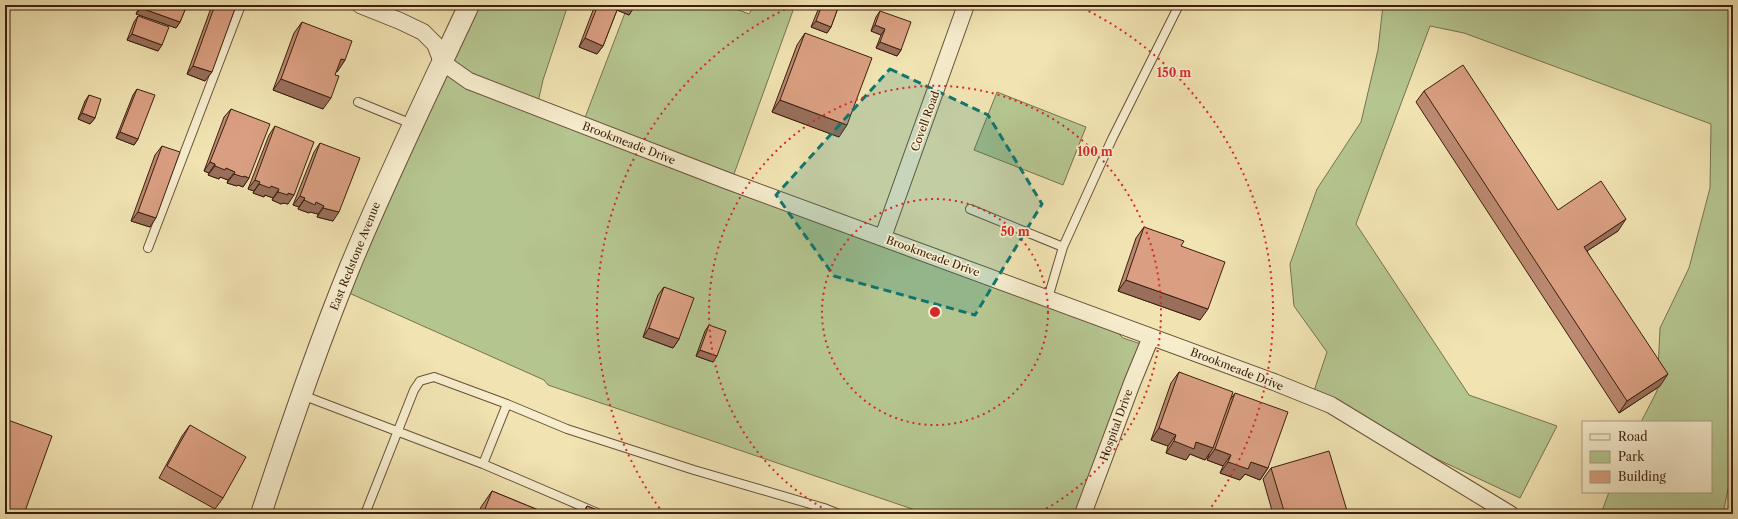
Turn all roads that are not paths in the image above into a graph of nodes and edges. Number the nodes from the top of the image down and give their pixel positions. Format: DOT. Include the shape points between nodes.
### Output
graph roads {
  1 [pos="241,5"];
  2 [pos="360,5"];
  3 [pos="470,5"];
  4 [pos="966,5"];
  5 [pos="1178,5"];
  6 [pos="442,62"];
  7 [pos="358,102"];
  8 [pos="412,124"];
  9 [pos="970,209"];
  10 [pos="883,237"];
  11 [pos="1063,247"];
  12 [pos="148,248"];
  13 [pos="1048,298"];
  14 [pos="1151,337"];
  15 [pos="301,394"];
  16 [pos="507,404"];
  17 [pos="397,431"];
  18 [pos="483,464"];
  19 [pos="823,511"];
  20 [pos="261,514"];
  21 [pos="365,514"];
  22 [pos="600,514"];
  23 [pos="839,514"];
  24 [pos="1083,514"];
  25 [pos="1510,514"];
  1 -- 12 [label="lane"];
  2 -- 6 [label="street, Brookmeade Drive" via="423,32 434,44"];
  3 -- 6 [label="street, East Redstone Avenue"];
  4 -- 10 [label="street, Covell Road"];
  5 -- 11 [label="lane" via="1112,139"];
  6 -- 8 [label="street, East Redstone Avenue"];
  6 -- 10 [label="street, Brookmeade Drive" via="468,81 728,181"];
  7 -- 8 [label="lane"];
  8 -- 15 [label="street, East Redstone Avenue" via="348,270"];
  9 -- 11 [label="lane"];
  10 -- 13 [label="street, Brookmeade Drive"];
  11 -- 13 [label="lane"];
  13 -- 14 [label="street, Brookmeade Drive"];
  14 -- 24 [label="street, Hospital Drive"];
  14 -- 25 [label="street, Brookmeade Drive" via="1331,405"];
  15 -- 17 [label="lane"];
  15 -- 20 [label="street, East Redstone Avenue"];
  16 -- 17 [label="lane" via="434,377 420,381"];
  16 -- 18 [label="lane"];
  16 -- 19 [label="lane" via="574,432"];
  17 -- 18 [label="lane"];
  17 -- 21 [label="lane"];
  18 -- 22 [label="lane"];
  19 -- 23 [label="lane"];
}
